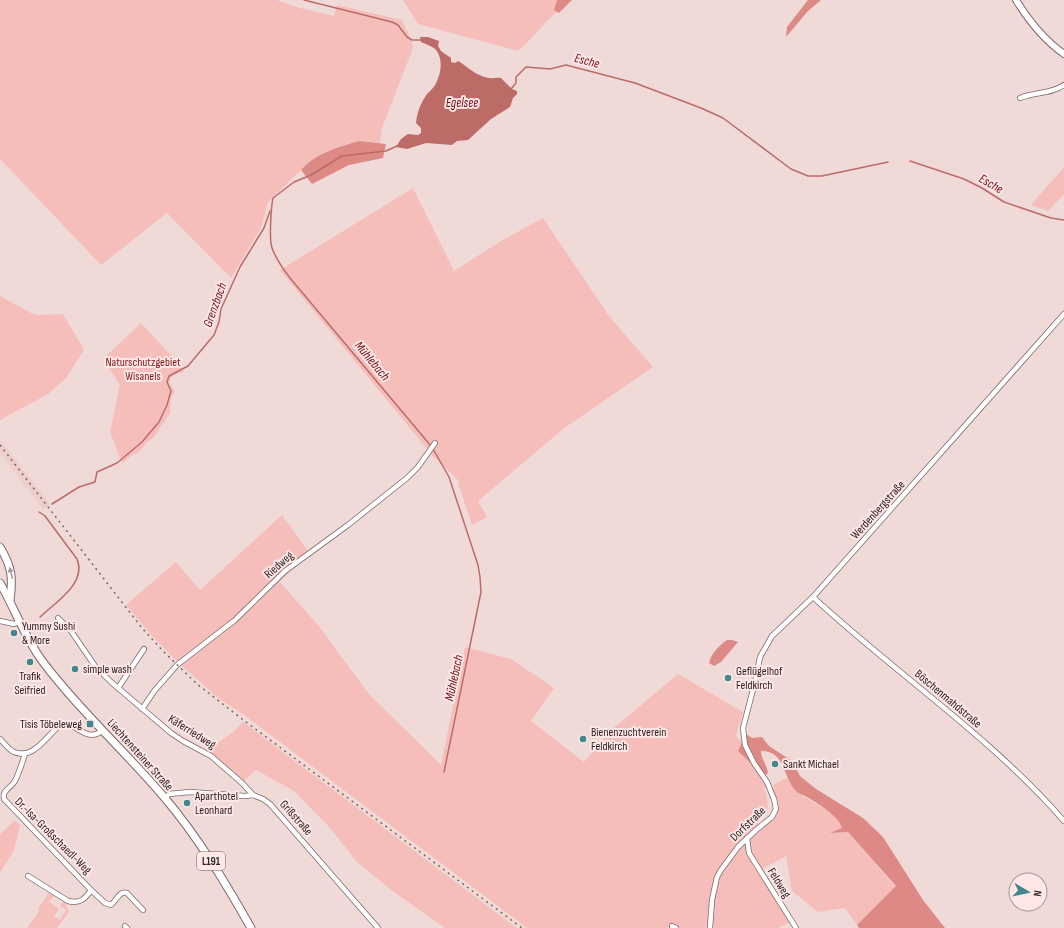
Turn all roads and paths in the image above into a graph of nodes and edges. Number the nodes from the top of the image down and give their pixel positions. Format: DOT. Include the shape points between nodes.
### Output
graph roads {
  1 [pos="1016,0"];
  2 [pos="1064,54"];
  3 [pos="1064,84"];
  4 [pos="1020,98"];
  5 [pos="1064,314"];
  6 [pos="433,446"];
  7 [pos="0,547"];
  8 [pos="0,583"];
  9 [pos="813,597"];
  10 [pos="10,601"];
  11 [pos="58,618"];
  12 [pos="0,621"];
  13 [pos="19,622"];
  14 [pos="144,649"];
  15 [pos="118,688"];
  16 [pos="142,709"];
  17 [pos="103,730"];
  18 [pos="744,737"];
  19 [pos="0,740"];
  20 [pos="25,754"];
  21 [pos="253,795"];
  22 [pos="165,798"];
  23 [pos="1064,821"];
  24 [pos="748,838"];
  25 [pos="738,847"];
  26 [pos="748,848"];
  27 [pos="28,876"];
  28 [pos="92,890"];
  29 [pos="143,910"];
  30 [pos="250,928"];
  31 [pos="378,928"];
  32 [pos="710,928"];
  33 [pos="796,928"];
  1 -- 2 [label="street" via="1047,41"];
  3 -- 4 [label="street" via="1045,93"];
  5 -- 9 [label="street, Werdenbergstraße"];
  6 -- 16 [label="street, Riedweg" via="408,478 285,571 235,620 177,664"];
  10 -- 7 [label="main road, Liechtensteiner Straße / L191, one-way" via="11,571"];
  8 -- 10 [label="main road, Liechtensteiner Straße / L191"];
  9 -- 18 [label="street, Werdenbergstraße" via="764,647 743,728"];
  9 -- 23 [label="street, Böschenmahdstraße" via="974,734 1035,790"];
  10 -- 13 [label="main road, Liechtensteiner Straße / L191"];
  11 -- 15 [label="street, Käferriedweg" via="71,631 95,666"];
  12 -- 13 [label="street" via="14,624"];
  13 -- 17 [label="main road, Liechtensteiner Straße / L191" via="43,662"];
  14 -- 15 [label="street"];
  15 -- 16 [label="street, Käferriedweg"];
  16 -- 21 [label="street, Käferriedweg" via="176,736 211,756"];
  17 -- 20 [label="street" via="97,735 90,735 62,724 34,750"];
  17 -- 22 [label="main road, Liechtensteiner Straße / L191"];
  18 -- 24 [label="street, Dorfstraße" via="754,763 767,782 776,809 772,817"];
  19 -- 20 [label="street" via="14,752"];
  20 -- 28 [label="street, Dr.-Isa-Großschaedl-Weg" via="14,782 3,796 4,799"];
  21 -- 22 [label="street" via="190,792 169,794"];
  21 -- 31 [label="street, Grißstraße" via="263,799 282,816"];
  22 -- 30 [label="main road, Liechtensteiner Straße / L191" via="210,860"];
  24 -- 25 [label="street, Dorfstraße"];
  24 -- 26 [label="street, Feldweg"];
  25 -- 26 [label="street"];
  25 -- 32 [label="street, Dorfstraße" via="718,877 710,912"];
  26 -- 33 [label="street, Feldweg" via="748,853"];
  27 -- 28 [label="street, Dr.-Isa-Großschaedl-Weg" via="68,901 80,902"];
  28 -- 29 [label="street, Dr.-Isa-Großschaedl-Weg" via="104,903 111,905 122,892 128,892"];
}
